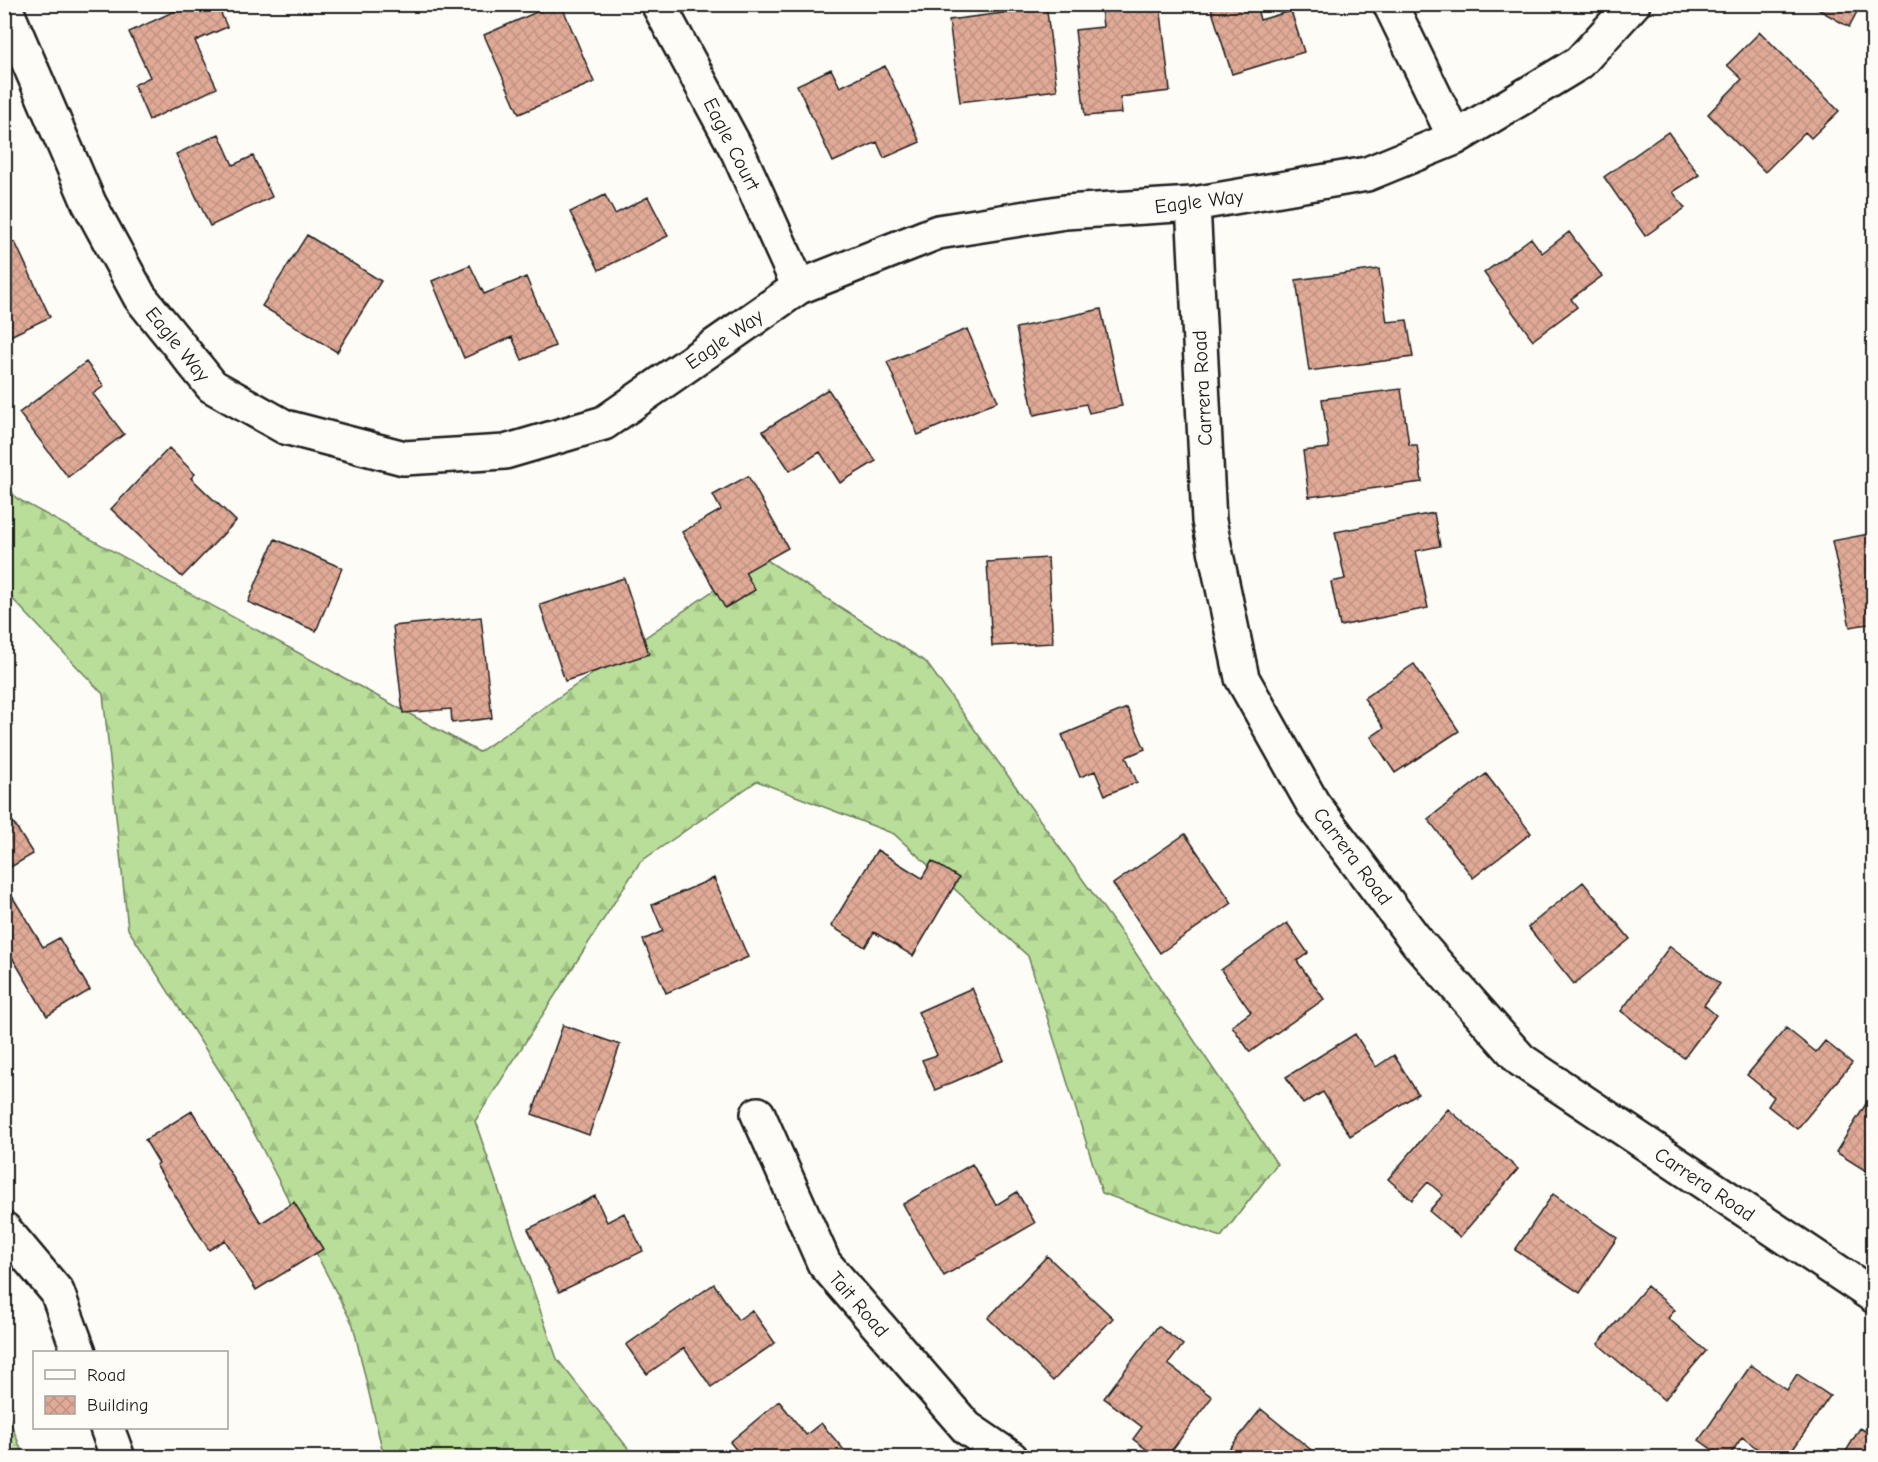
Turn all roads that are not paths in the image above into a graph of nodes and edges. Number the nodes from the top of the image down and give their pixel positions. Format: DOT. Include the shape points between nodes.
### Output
graph roads {
  1 [pos="658,4"];
  2 [pos="1390,4"];
  3 [pos="1633,4"];
  4 [pos="4,5"];
  5 [pos="1455,138"];
  6 [pos="1193,204"];
  7 [pos="799,287"];
  8 [pos="758,1114"];
  9 [pos="4,1229"];
  10 [pos="1874,1296"];
  11 [pos="79,1351"];
  12 [pos="107,1429"];
  13 [pos="118,1458"];
  14 [pos="1011,1458"];
  1 -- 7 [label="street, Eagle Court" via="738,152"];
  2 -- 5 [label="street"];
  3 -- 5 [label="street, Eagle Way" via="1579,63"];
  4 -- 7 [label="street, Eagle Way" via="89,203 140,297 212,386 285,427 404,458 505,452 604,423"];
  5 -- 6 [label="street, Eagle Way" via="1367,174"];
  6 -- 7 [label="street, Eagle Way" via="1065,212 938,232"];
  6 -- 10 [label="street, Carrera Road" via="1209,521 1242,678 1313,804 1418,943 1521,1060"];
  8 -- 14 [label="street, Tait Road" via="824,1263 967,1428"];
  9 -- 11 [label="street" via="57,1292"];
  12 -- 13 [label="street"];
}
